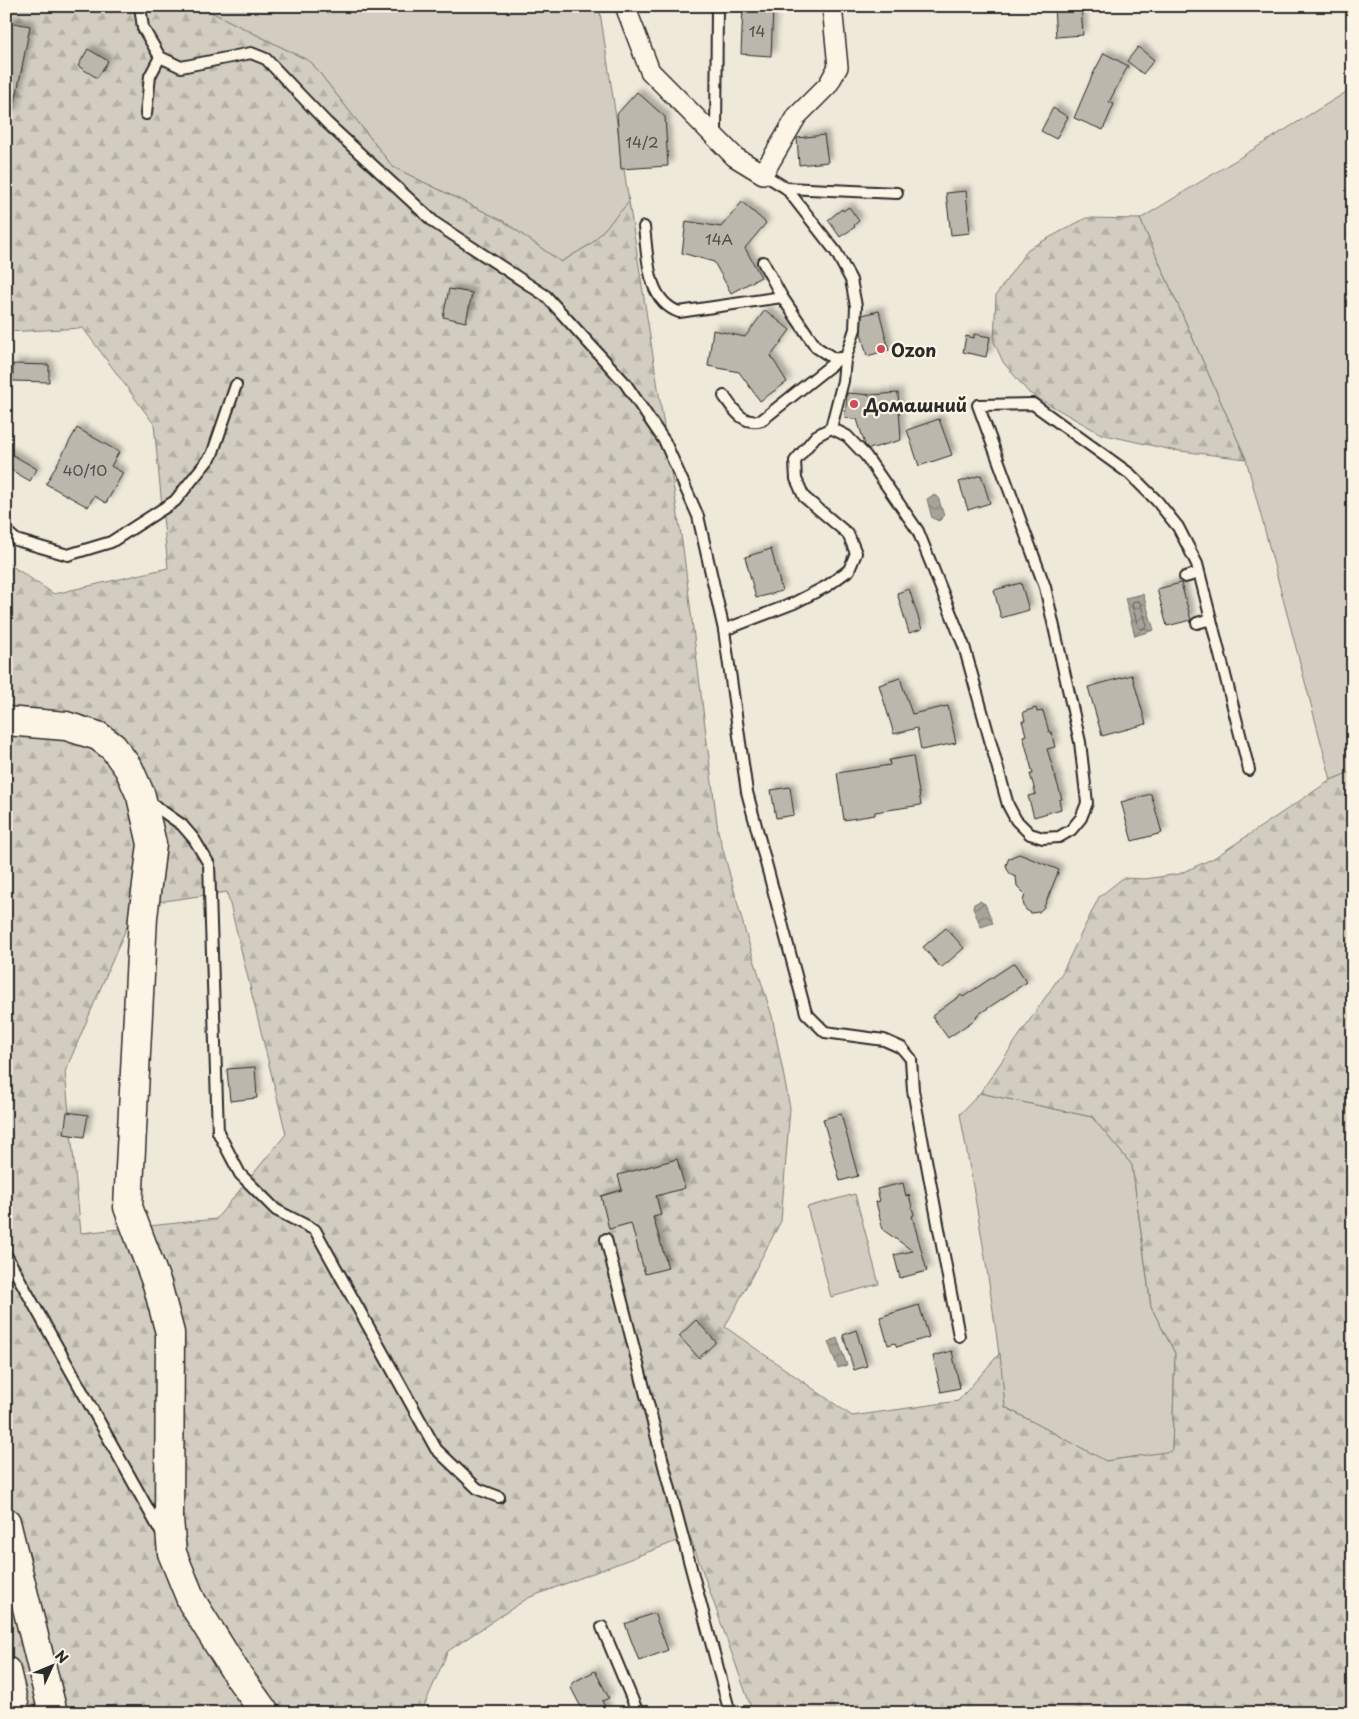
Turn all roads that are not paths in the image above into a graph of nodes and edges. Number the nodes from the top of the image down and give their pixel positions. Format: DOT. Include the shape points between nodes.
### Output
graph roads {
  1 [pos="140,6"];
  2 [pos="625,6"];
  3 [pos="717,6"];
  4 [pos="832,6"];
  5 [pos="160,57"];
  6 [pos="146,114"];
  7 [pos="716,136"];
  8 [pos="763,174"];
  9 [pos="786,188"];
  10 [pos="897,193"];
  11 [pos="644,227"];
  12 [pos="763,262"];
  13 [pos="782,298"];
  14 [pos="843,359"];
  15 [pos="236,385"];
  16 [pos="724,396"];
  17 [pos="830,428"];
  18 [pos="6,532"];
  19 [pos="1199,574"];
  20 [pos="1185,577"];
  21 [pos="1211,619"];
  22 [pos="1197,623"];
  23 [pos="724,630"];
  24 [pos="6,721"];
  25 [pos="1250,770"];
  26 [pos="141,796"];
  27 [pos="606,1239"];
  28 [pos="6,1255"];
  29 [pos="959,1336"];
  30 [pos="499,1497"];
  31 [pos="6,1522"];
  32 [pos="172,1553"];
  33 [pos="602,1627"];
  34 [pos="6,1671"];
  35 [pos="16,1713"];
  36 [pos="53,1713"];
  37 [pos="265,1713"];
  38 [pos="638,1713"];
  39 [pos="730,1713"];
  1 -- 5 [label="lane" via="143,28"];
  2 -- 7 [label="street" via="650,71"];
  3 -- 7 [label="lane"];
  4 -- 8 [label="street" via="838,67 828,86 797,116"];
  5 -- 6 [label="lane" via="150,76"];
  5 -- 23 [label="lane" via="181,67 251,53 266,59 434,223 546,296 624,383 665,442 698,516"];
  7 -- 8 [label="street" via="735,157"];
  8 -- 9 [label="lane"];
  9 -- 10 [label="lane"];
  9 -- 14 [label="lane" via="836,252 851,280 856,306 855,329"];
  11 -- 13 [label="lane" via="652,283 660,299 670,309 679,312"];
  12 -- 13 [label="lane"];
  13 -- 14 [label="lane" via="816,347 833,358"];
  14 -- 16 [label="lane" via="756,422 742,419"];
  14 -- 17 [label="lane" via="843,381"];
  15 -- 18 [label="lane" via="212,455 175,501 127,532 111,542 68,555 16,540"];
  17 -- 19 [label="lane" via="847,436 866,456 918,531 964,646 1008,805 1016,820 1030,834 1043,838 1058,837 1071,830 1081,818 1087,803 1081,750 1045,587 978,406 1034,404 1130,474 1178,527"];
  17 -- 23 [label="lane" via="816,436 795,461 796,479 804,498 848,534 856,553 848,570 827,586 794,603"];
  19 -- 20 [label="lane"];
  19 -- 21 [label="lane"];
  21 -- 22 [label="lane"];
  21 -- 25 [label="lane"];
  23 -- 29 [label="lane" via="747,792 806,1013 825,1032 884,1040 902,1048 910,1059"];
  24 -- 26 [label="main road" via="66,726 98,736 113,747 129,769"];
  26 -- 30 [label="lane" via="182,825 209,864 218,1132 240,1174 276,1210 316,1230 436,1449 478,1489"];
  26 -- 32 [label="main road" via="152,844 143,917 128,1207 157,1284 170,1333 169,1519"];
  27 -- 39 [label="lane"];
  28 -- 32 [label="lane"];
  31 -- 36 [label="main road"];
  32 -- 37 [label="main road" via="192,1602"];
  33 -- 38 [label="lane"];
  34 -- 35 [label="main road"];
}
